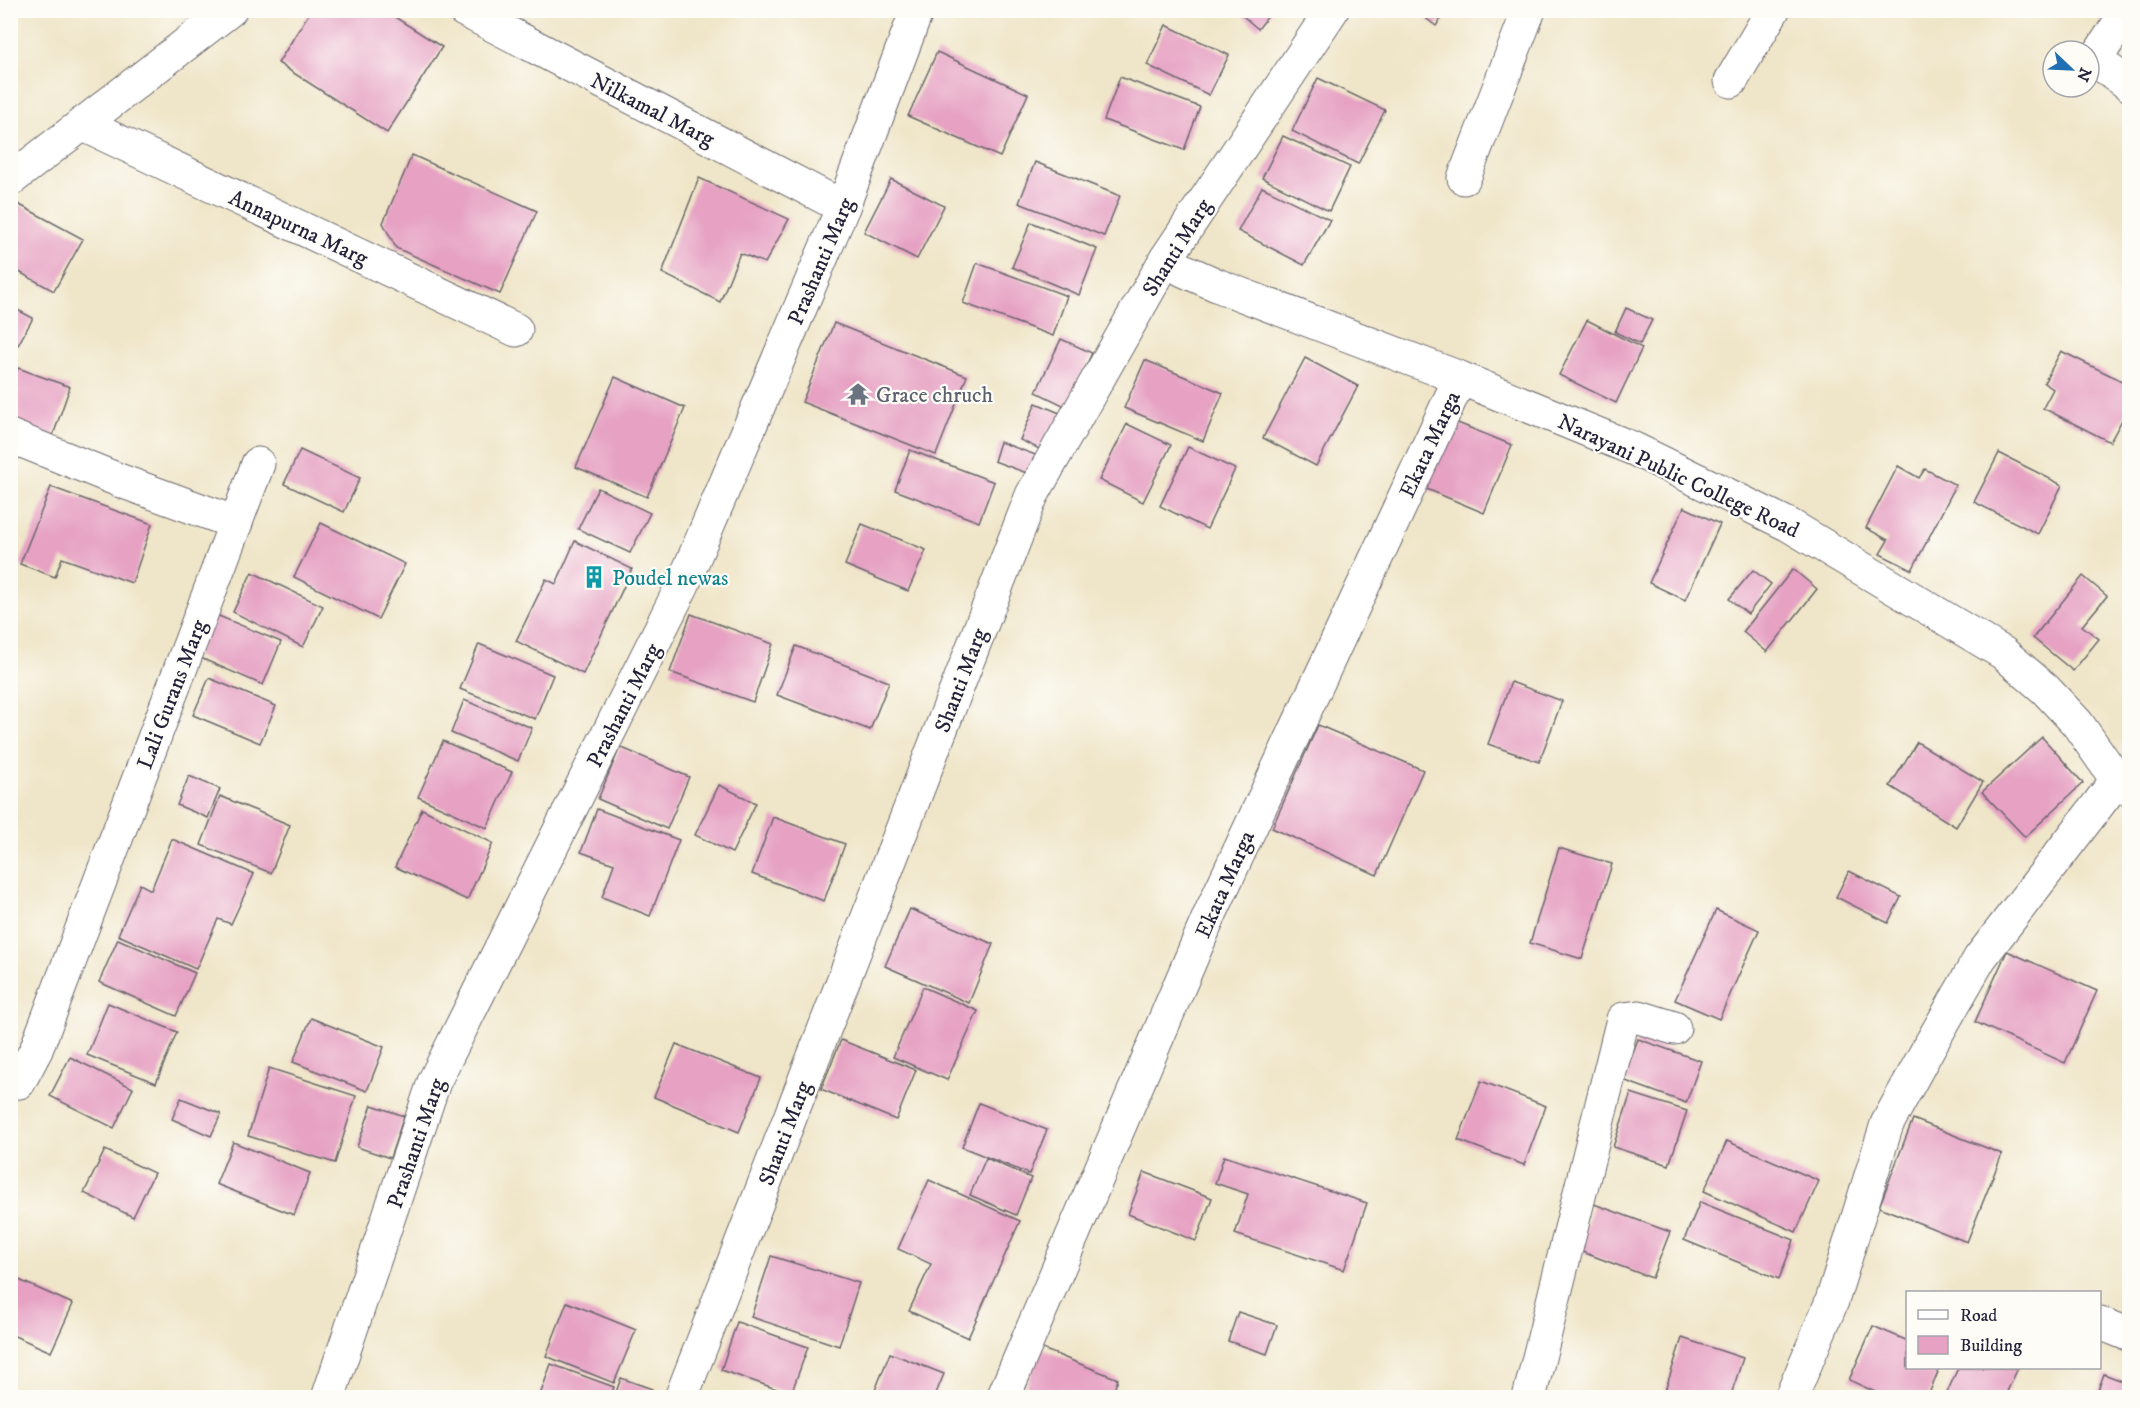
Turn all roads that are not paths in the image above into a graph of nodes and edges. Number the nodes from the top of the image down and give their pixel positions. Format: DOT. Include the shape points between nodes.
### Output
graph roads {
  1 [pos="230,10"];
  2 [pos="464,10"];
  3 [pos="917,10"];
  4 [pos="1332,10"];
  5 [pos="1529,10"];
  6 [pos="1773,10"];
  7 [pos="2128,10"];
  8 [pos="1731,81"];
  9 [pos="2130,85"];
  10 [pos="81,124"];
  11 [pos="1464,178"];
  12 [pos="10,180"];
  13 [pos="843,207"];
  14 [pos="1166,259"];
  15 [pos="516,330"];
  16 [pos="1460,378"];
  17 [pos="10,436"];
  18 [pos="258,464"];
  19 [pos="236,523"];
  20 [pos="2123,784"];
  21 [pos="1674,1028"];
  22 [pos="10,1083"];
  23 [pos="2101,1323"];
  24 [pos="2130,1335"];
  25 [pos="328,1398"];
  26 [pos="681,1398"];
  27 [pos="1003,1398"];
  28 [pos="1529,1398"];
  29 [pos="1791,1398"];
  1 -- 10 [label="street"];
  2 -- 13 [label="street, Nilkamal Marg"];
  3 -- 13 [label="street, Prashanti Marg"];
  4 -- 14 [label="street, Shanti Marg"];
  5 -- 11 [label="street"];
  6 -- 8 [label="street"];
  7 -- 9 [label="street" via="2095,60"];
  10 -- 12 [label="street"];
  10 -- 15 [label="street, Annapurna Marg"];
  13 -- 25 [label="street, Prashanti Marg" via="683,584 434,1082"];
  14 -- 16 [label="street, Narayani Public College Road" via="1219,286"];
  14 -- 26 [label="street, Shanti Marg" via="1032,495"];
  16 -- 20 [label="street, Narayani Public College Road" via="1634,449 1789,525 2003,653 2077,723"];
  16 -- 27 [label="street, Ekata Marga" via="1211,912"];
  17 -- 19 [label="street"];
  18 -- 19 [label="street"];
  19 -- 22 [label="street, Lali Gurans Marg" via="36,1050 19,1082"];
  20 -- 29 [label="street" via="1980,958 1887,1124 1832,1301"];
  21 -- 28 [label="street" via="1639,1017 1623,1019"];
  23 -- 24 [label="street"];
}
